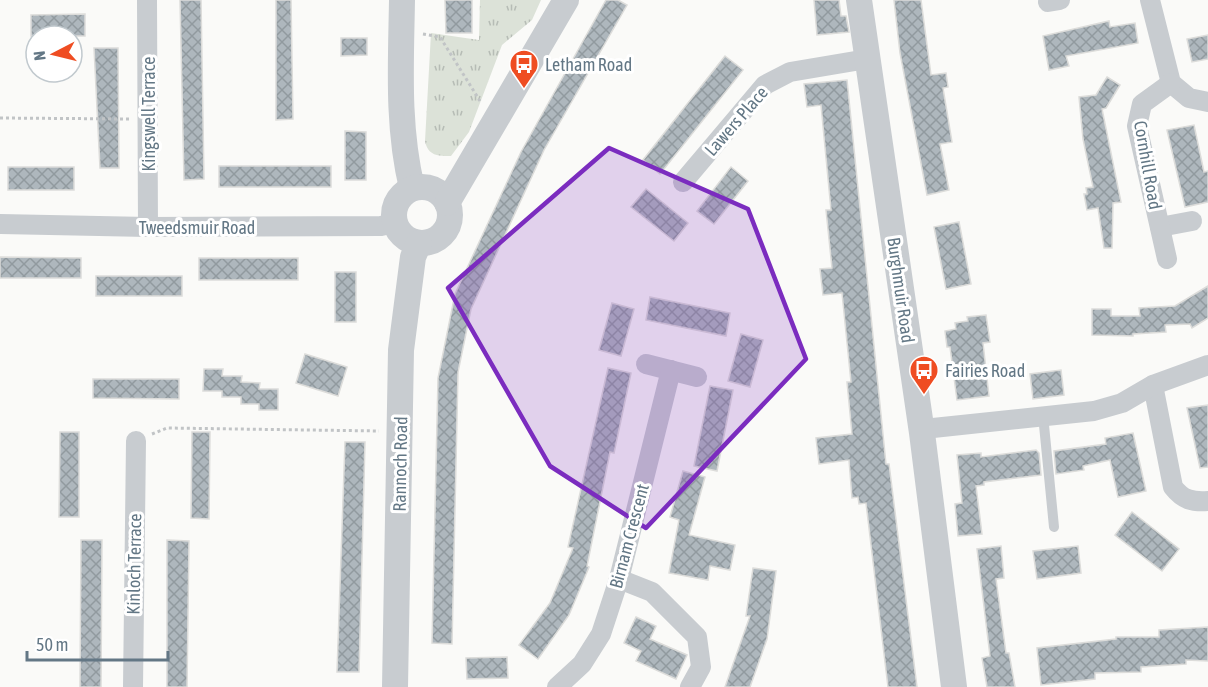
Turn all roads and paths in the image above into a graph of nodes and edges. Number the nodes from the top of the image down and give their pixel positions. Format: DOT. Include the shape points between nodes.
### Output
graph roads {
  1 [pos="147,0"];
  2 [pos="402,0"];
  3 [pos="566,0"];
  4 [pos="859,0"];
  5 [pos="1150,0"];
  6 [pos="402,31"];
  7 [pos="867,59"];
  8 [pos="1171,83"];
  9 [pos="1208,102"];
  10 [pos="0,118"];
  11 [pos="148,120"];
  12 [pos="494,123"];
  13 [pos="683,182"];
  14 [pos="412,188"];
  15 [pos="447,203"];
  16 [pos="1192,221"];
  17 [pos="394,223"];
  18 [pos="0,224"];
  19 [pos="148,227"];
  20 [pos="1160,227"];
  21 [pos="419,243"];
  22 [pos="1167,259"];
  23 [pos="646,364"];
  24 [pos="1208,365"];
  25 [pos="671,370"];
  26 [pos="697,377"];
  27 [pos="1153,385"];
  28 [pos="1043,415"];
  29 [pos="401,431"];
  30 [pos="922,433"];
  31 [pos="136,441"];
  32 [pos="1208,501"];
  33 [pos="1054,527"];
  34 [pos="619,579"];
  35 [pos="133,687"];
  36 [pos="395,687"];
  37 [pos="557,687"];
  38 [pos="690,687"];
  39 [pos="954,687"];
  1 -- 11 [label="street, Kingswell Terrace"];
  2 -- 6 [label="street"];
  3 -- 12 [label="street"];
  4 -- 7 [label="street, Burghmuir Road"];
  5 -- 8 [label="street"];
  6 -- 12 [label="path" via="440,37"];
  6 -- 14 [label="street" via="403,151"];
  7 -- 13 [label="street, Lawers Place" via="790,72 765,85"];
  7 -- 30 [label="street, Burghmuir Road"];
  8 -- 9 [label="street" via="1190,98"];
  8 -- 20 [label="street, Cornhill Road" via="1142,104 1138,119"];
  10 -- 11 [label="path"];
  11 -- 19 [label="street, Kingswell Terrace"];
  12 -- 15 [label="street"];
  14 -- 15 [label="street" via="429,187"];
  14 -- 17 [label="street" via="396,202"];
  15 -- 21 [label="street" via="448,226 431,242"];
  16 -- 20 [label="street, Cornhill Road"];
  17 -- 19 [label="street, Tweedsmuir Road"];
  17 -- 21 [label="street" via="404,237"];
  18 -- 19 [label="street, Tweedsmuir Road"];
  20 -- 22 [label="street, Cornhill Road"];
  21 -- 29 [label="street, Rannoch Road" via="413,257 401,350"];
  23 -- 25 [label="street"];
  24 -- 27 [label="street"];
  25 -- 26 [label="street"];
  25 -- 34 [label="street, Birnam Crescent"];
  27 -- 28 [label="street" via="1122,403 1094,411"];
  27 -- 32 [label="street" via="1173,487 1180,497 1193,502"];
  28 -- 30 [label="street" via="933,428"];
  28 -- 33 [label="lane"];
  29 -- 31 [label="path" via="167,428"];
  29 -- 36 [label="street, Rannoch Road"];
  30 -- 39 [label="street, Burghmuir Road"];
  31 -- 35 [label="street, Kinloch Terrace"];
  34 -- 37 [label="street, Birnam Crescent" via="601,634 590,652"];
  34 -- 38 [label="street" via="652,592 696,637 701,667"];
}
